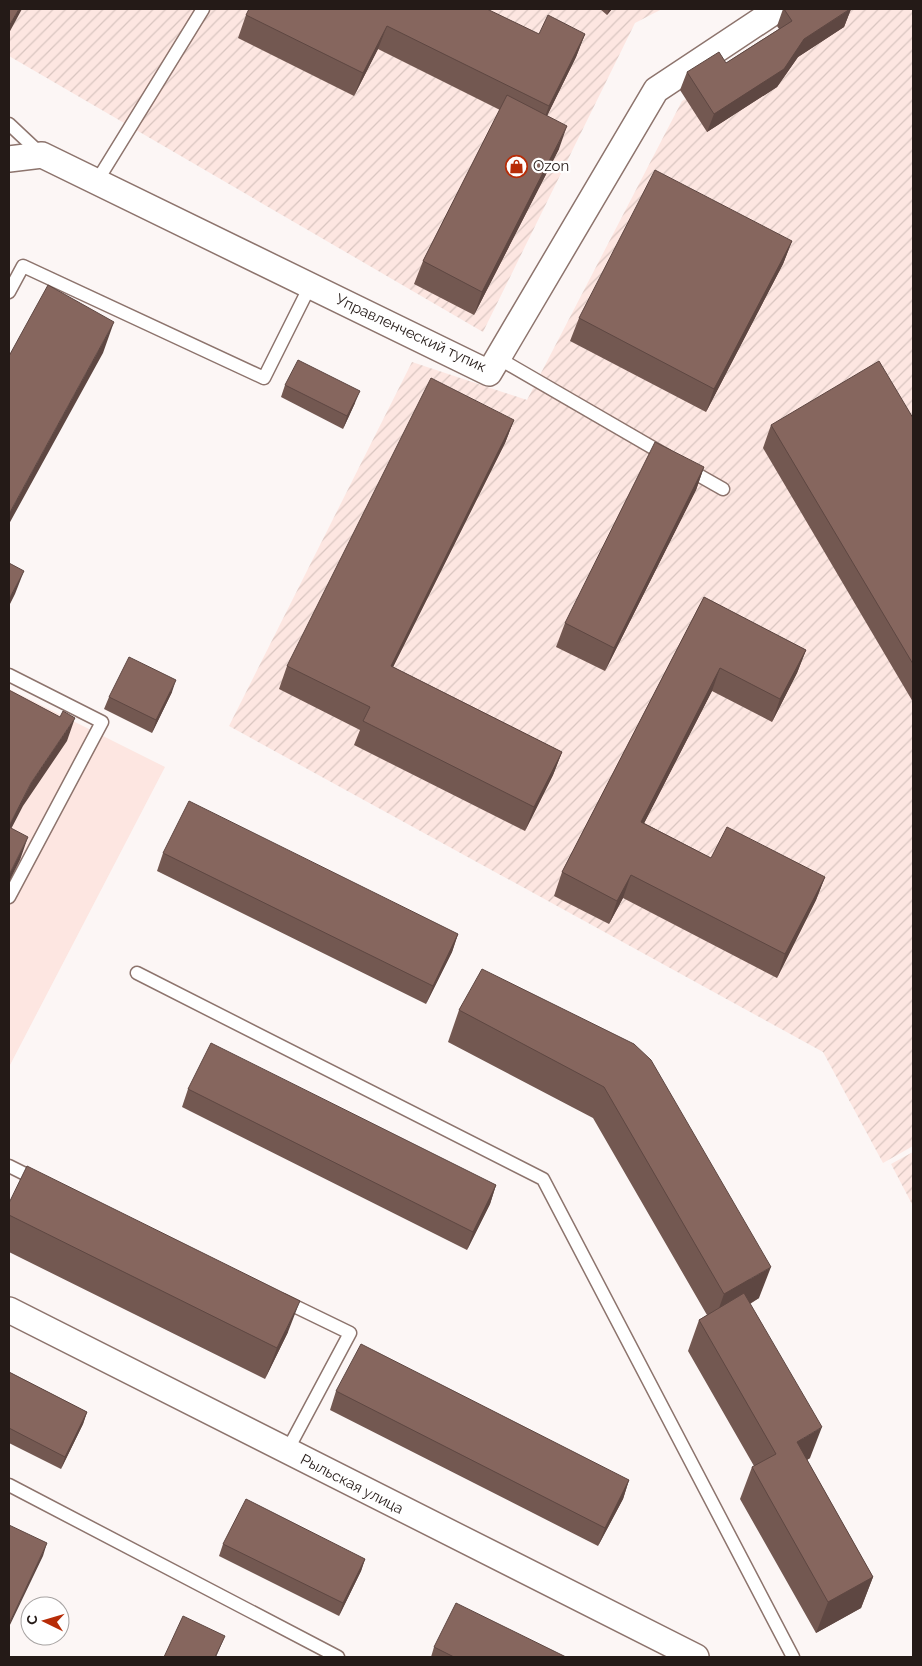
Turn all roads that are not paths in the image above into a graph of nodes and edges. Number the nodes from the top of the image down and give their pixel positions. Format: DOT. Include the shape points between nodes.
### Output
graph roads {
  1 [pos="203,9"];
  2 [pos="778,9"];
  3 [pos="9,124"];
  4 [pos="42,155"];
  5 [pos="9,159"];
  6 [pos="97,181"];
  7 [pos="310,286"];
  8 [pos="9,292"];
  9 [pos="498,358"];
  10 [pos="723,489"];
  11 [pos="9,675"];
  12 [pos="9,897"];
  13 [pos="137,973"];
  14 [pos="9,1166"];
  15 [pos="53,1188"];
  16 [pos="272,1295"];
  17 [pos="9,1310"];
  18 [pos="287,1451"];
  19 [pos="9,1485"];
  20 [pos="338,1657"];
  21 [pos="696,1657"];
  22 [pos="793,1657"];
  1 -- 6 [label="lane"];
  2 -- 9 [label="street, Управленческий тупик" via="656,90"];
  3 -- 4 [label="lane"];
  4 -- 5 [label="street"];
  4 -- 6 [label="street, Управленческий тупик"];
  6 -- 7 [label="street, Управленческий тупик"];
  7 -- 8 [label="lane" via="264,378 23,266"];
  7 -- 9 [label="street, Управленческий тупик" via="489,373"];
  9 -- 10 [label="lane"];
  11 -- 12 [label="lane" via="102,722"];
  13 -- 22 [label="lane" via="543,1179"];
  14 -- 15 [label="lane"];
  16 -- 18 [label="lane" via="350,1333"];
  17 -- 18 [label="street, Рыльская улица"];
  18 -- 21 [label="street, Рыльская улица"];
  19 -- 20 [label="lane"];
}
